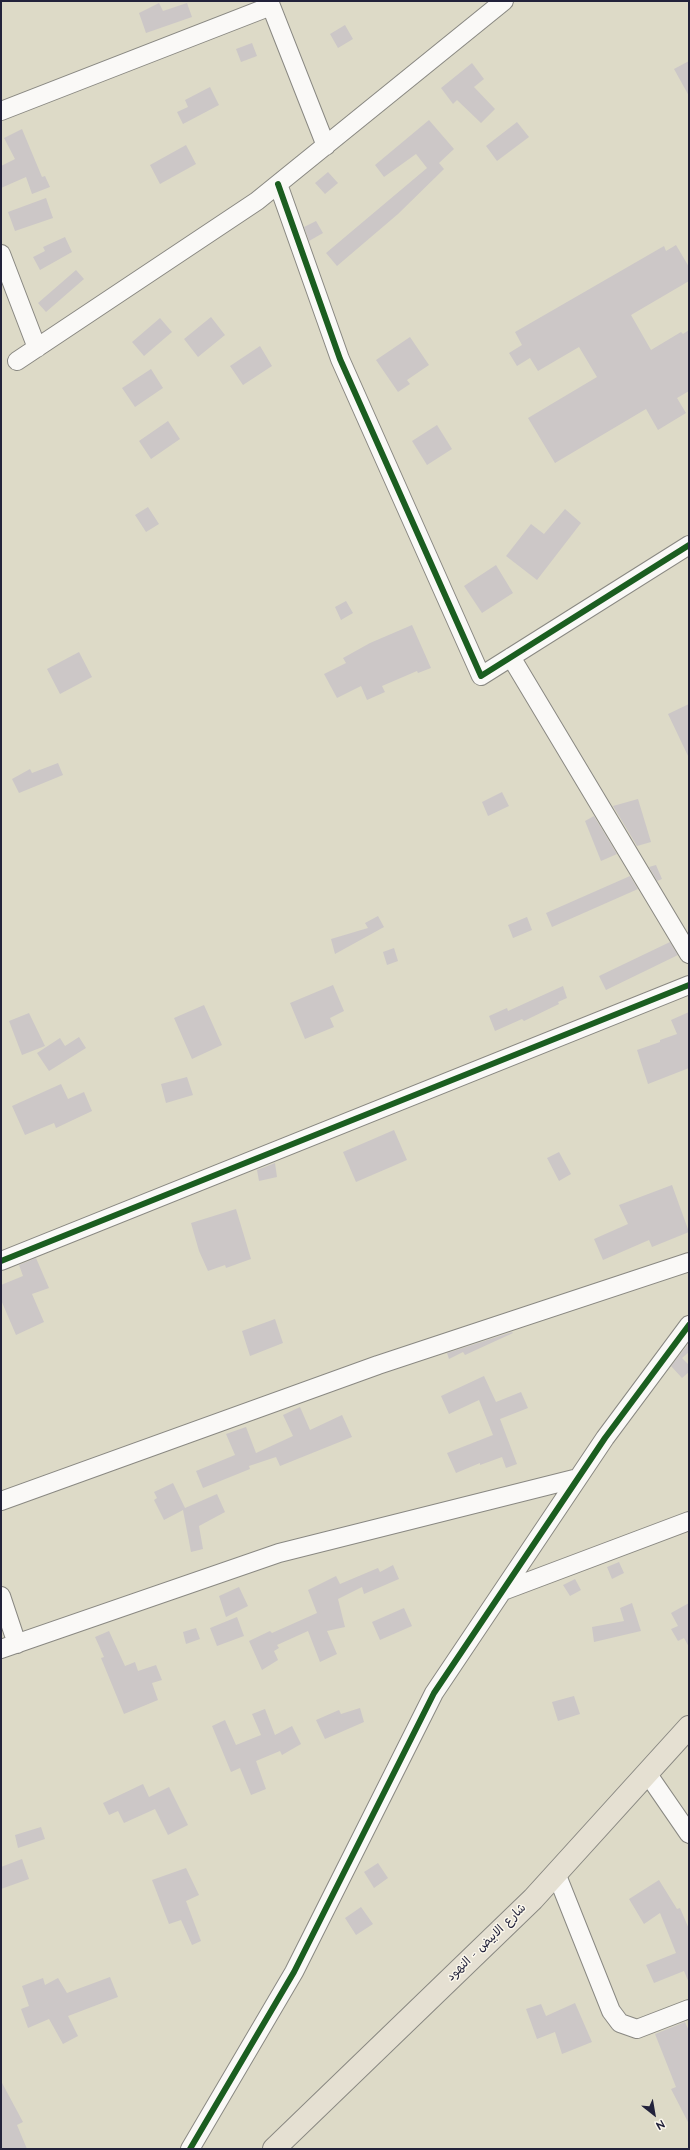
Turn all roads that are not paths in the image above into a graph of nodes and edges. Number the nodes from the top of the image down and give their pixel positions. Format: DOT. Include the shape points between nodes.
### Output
graph roads {
  1 [pos="504,1"];
  2 [pos="270,4"];
  3 [pos="1,111"];
  4 [pos="326,146"];
  5 [pos="278,184"];
  6 [pos="1,254"];
  7 [pos="37,348"];
  8 [pos="17,361"];
  9 [pos="689,545"];
  10 [pos="511,657"];
  11 [pos="689,954"];
  12 [pos="689,985"];
  13 [pos="1,1261"];
  14 [pos="689,1262"];
  15 [pos="689,1324"];
  16 [pos="578,1478"];
  17 [pos="1,1502"];
  18 [pos="689,1521"];
  19 [pos="503,1590"];
  20 [pos="1,1596"];
  21 [pos="9,1646"];
  22 [pos="689,1728"];
  23 [pos="647,1773"];
  24 [pos="689,1834"];
  25 [pos="556,1873"];
  26 [pos="689,2009"];
  27 [pos="190,2149"];
  28 [pos="274,2149"];
  1 -- 4 [label="street"];
  2 -- 3 [label="street"];
  2 -- 4 [label="street"];
  4 -- 5 [label="street"];
  5 -- 7 [label="street" via="257,201"];
  5 -- 10 [label="street" via="340,359 481,676"];
  6 -- 7 [label="street"];
  7 -- 8 [label="street"];
  9 -- 10 [label="street"];
  10 -- 11 [label="street"];
  12 -- 13 [label="street"];
  14 -- 17 [label="street" via="378,1365"];
  15 -- 16 [label="street"];
  16 -- 19 [label="street"];
  16 -- 21 [label="street" via="279,1553"];
  18 -- 19 [label="street"];
  19 -- 27 [label="street" via="434,1694 294,1972"];
  20 -- 21 [label="street"];
  22 -- 23 [label="highway, شارع الابيض - النهود"];
  23 -- 24 [label="street"];
  23 -- 25 [label="highway, شارع الابيض - النهود"];
  25 -- 26 [label="street" via="611,2012 620,2023 637,2028"];
  25 -- 28 [label="highway, شارع الابيض - النهود" via="528,1904"];
}
